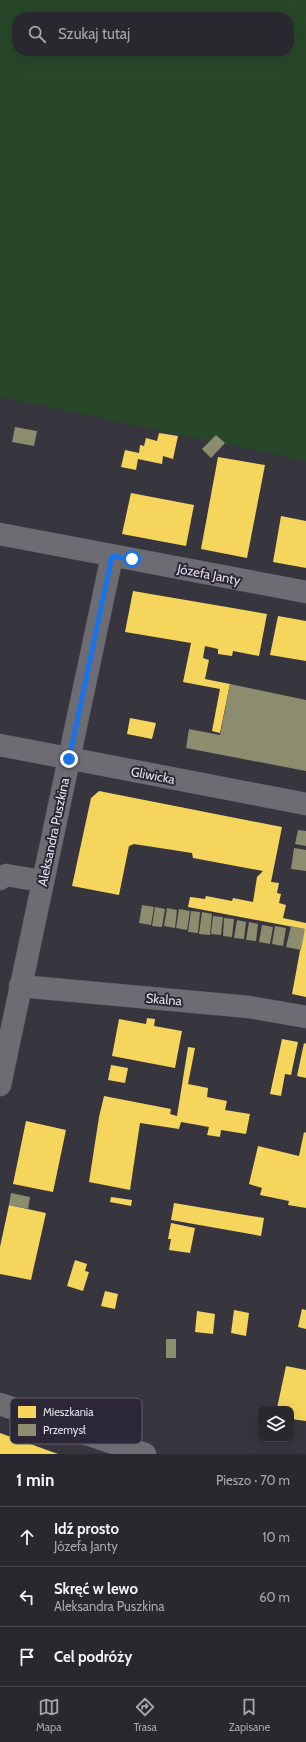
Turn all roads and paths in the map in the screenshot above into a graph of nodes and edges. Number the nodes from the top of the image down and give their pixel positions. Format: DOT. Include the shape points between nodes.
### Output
graph roads {
  1 [pos="0,534"];
  2 [pos="112,556"];
  3 [pos="306,592"];
  4 [pos="0,745"];
  5 [pos="69,759"];
  6 [pos="306,804"];
  7 [pos="0,879"];
  8 [pos="42,881"];
  9 [pos="20,986"];
  10 [pos="306,1017"];
  11 [pos="0,1085"];
  12 [pos="0,1404"];
  13 [pos="10,1407"];
  14 [pos="116,1444"];
  15 [pos="145,1454"];
  1 -- 2 [label="street, Józefa Janty"];
  2 -- 3 [label="street, Józefa Janty"];
  2 -- 5 [label="street, Aleksandra Puszkina"];
  4 -- 5 [label="street, Gliwicka"];
  5 -- 6 [label="street, Gliwicka"];
  5 -- 8 [label="street, Aleksandra Puszkina"];
  7 -- 8 [label="street" via="6,875"];
  8 -- 9 [label="street, Aleksandra Puszkina"];
  9 -- 10 [label="street, Skalna" via="249,1006"];
  9 -- 11 [label="street, Aleksandra Puszkina"];
  12 -- 13 [label="street"];
  14 -- 15 [label="street"];
}
